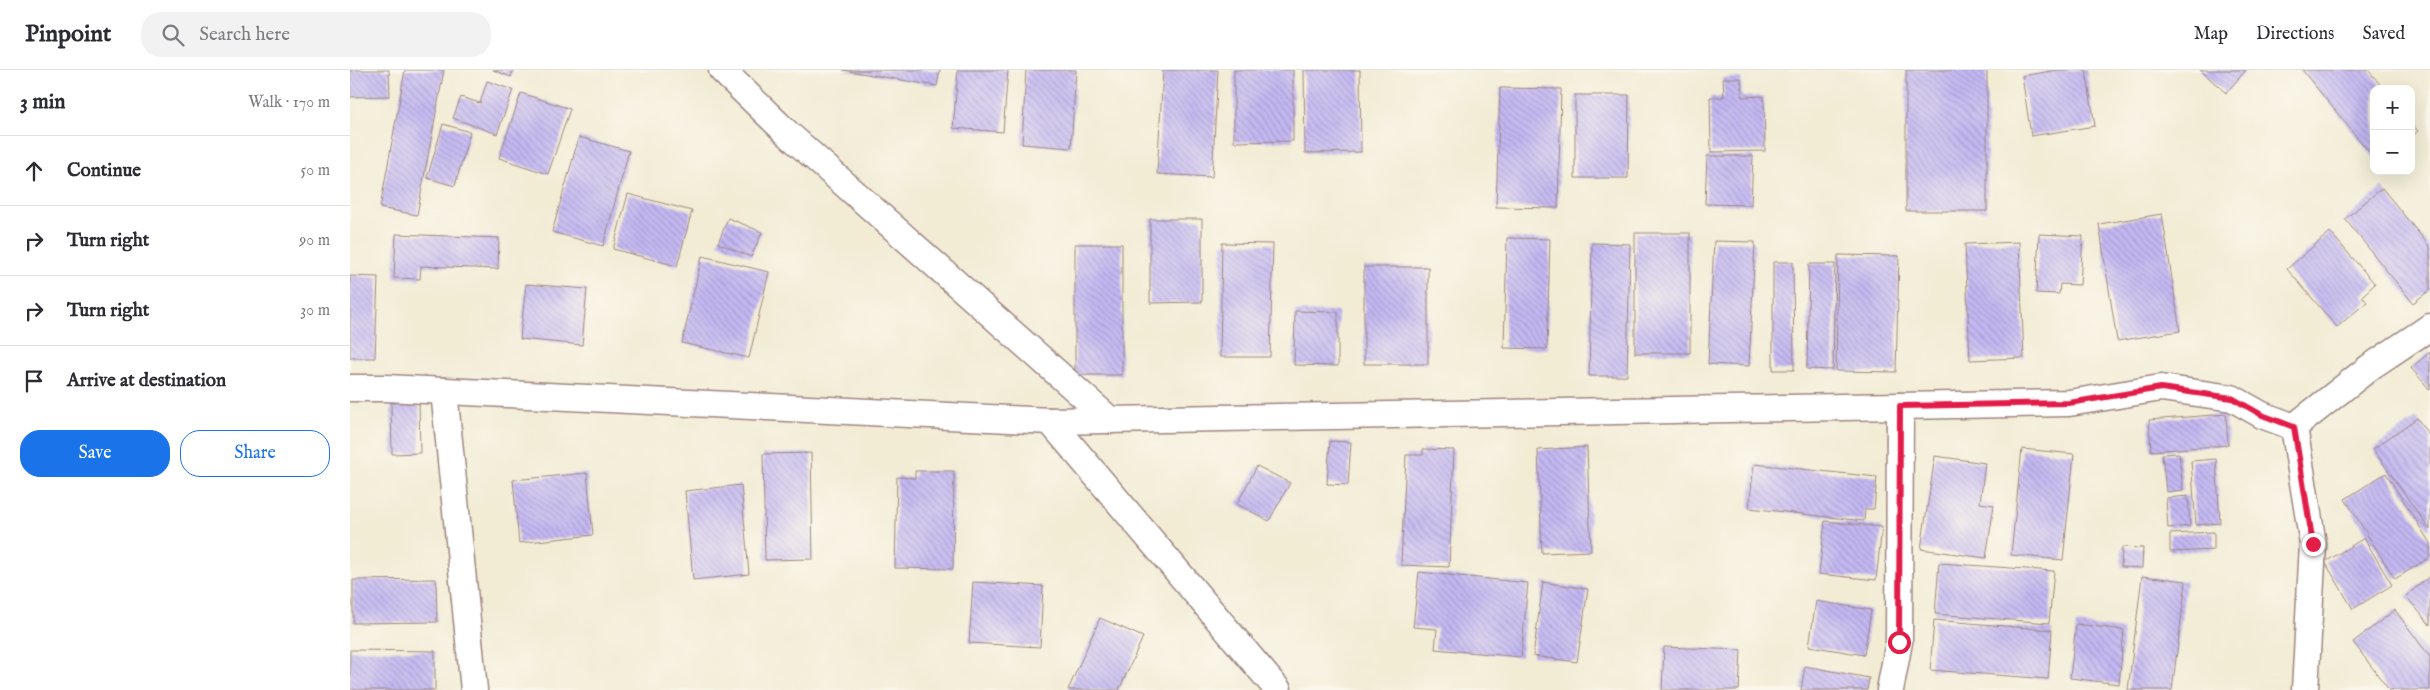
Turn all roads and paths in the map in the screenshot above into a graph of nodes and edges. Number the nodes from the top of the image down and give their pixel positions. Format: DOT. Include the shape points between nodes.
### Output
graph roads {
  1 [pos="722,70"];
  2 [pos="2430,327"];
  3 [pos="350,388"];
  4 [pos="444,391"];
  5 [pos="1900,406"];
  6 [pos="1110,420"];
  7 [pos="1050,421"];
  8 [pos="2294,427"];
  9 [pos="474,690"];
  10 [pos="1278,690"];
  11 [pos="1890,690"];
  12 [pos="2305,690"];
  1 -- 6 [label="street" via="786,132"];
  2 -- 8 [label="street" via="2370,367"];
  3 -- 4 [label="street"];
  4 -- 7 [label="street"];
  4 -- 9 [label="street"];
  5 -- 6 [label="street"];
  5 -- 8 [label="street" via="2069,403 2161,388 2232,398 2262,415"];
  5 -- 11 [label="street" via="1899,642"];
  6 -- 7 [label="street"];
  7 -- 10 [label="street"];
  8 -- 12 [label="street" via="2313,544"];
}
